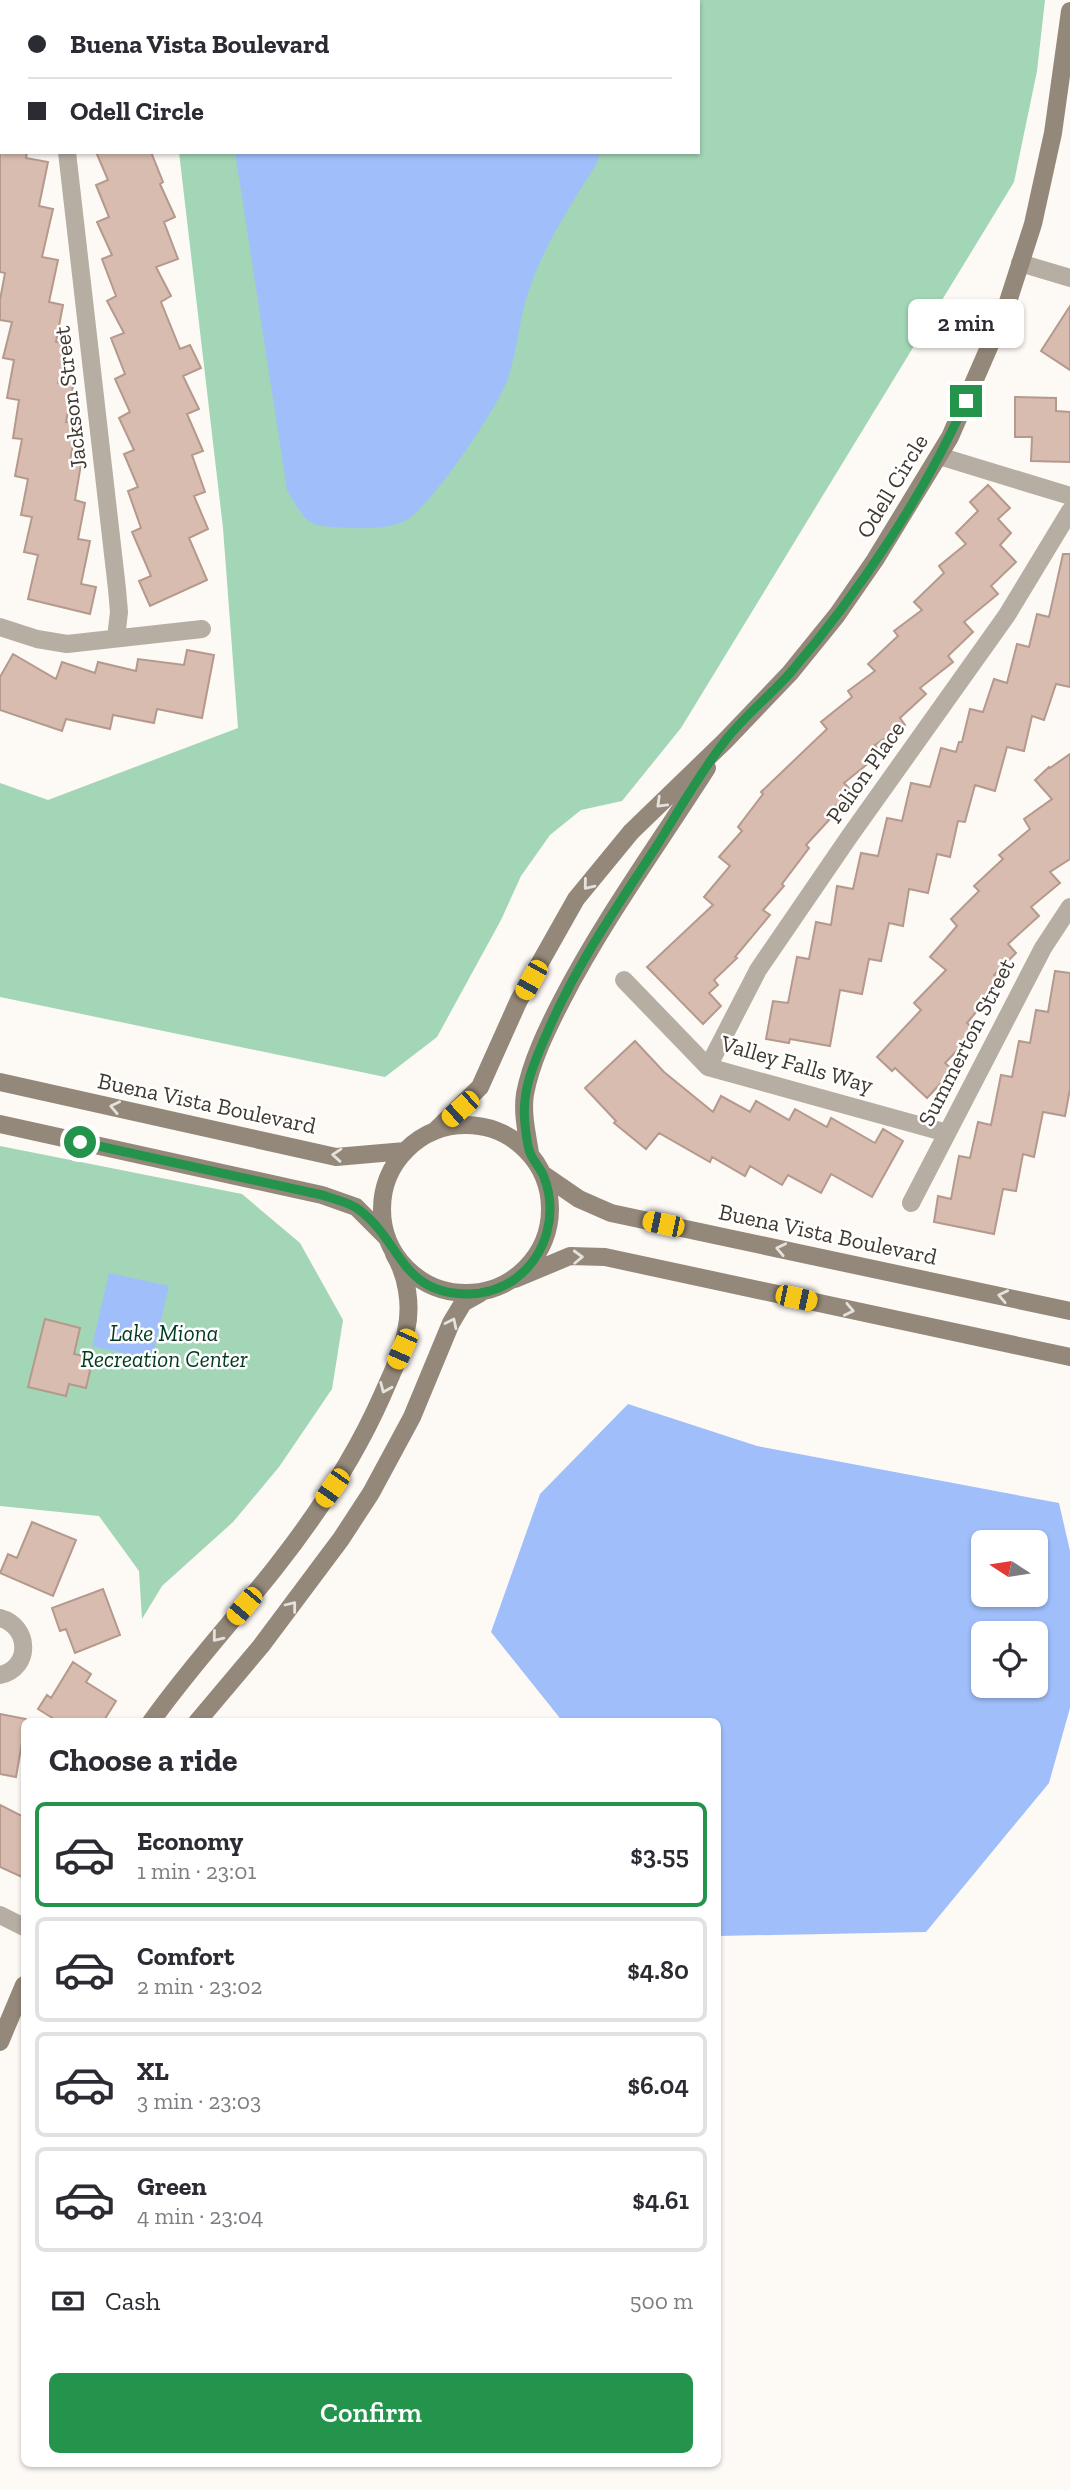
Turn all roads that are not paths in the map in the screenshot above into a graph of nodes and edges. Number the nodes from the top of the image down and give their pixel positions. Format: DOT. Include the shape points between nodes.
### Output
graph roads {
  1 [pos="1070,11"];
  2 [pos="67,154"];
  3 [pos="1020,263"];
  4 [pos="1070,278"];
  5 [pos="939,456"];
  6 [pos="1070,496"];
  7 [pos="1070,511"];
  8 [pos="0,627"];
  9 [pos="202,629"];
  10 [pos="116,638"];
  11 [pos="725,741"];
  12 [pos="1070,907"];
  13 [pos="624,981"];
  14 [pos="708,1067"];
  15 [pos="0,1082"];
  16 [pos="0,1124"];
  17 [pos="437,1129"];
  18 [pos="947,1133"];
  19 [pos="405,1151"];
  20 [pos="530,1153"];
  21 [pos="544,1175"];
  22 [pos="911,1203"];
  23 [pos="386,1237"];
  24 [pos="394,1254"];
  25 [pos="515,1279"];
  26 [pos="479,1294"];
  27 [pos="1070,1311"];
  28 [pos="1070,1357"];
  29 [pos="0,1618"];
  30 [pos="0,1675"];
  31 [pos="154,1718"];
  32 [pos="200,1718"];
  33 [pos="0,1915"];
  34 [pos="21,1926"];
  35 [pos="21,1992"];
  36 [pos="0,2042"];
  1 -- 3 [label="street, Odell Circle" via="1053,134"];
  2 -- 10 [label="street, Jackson Street" via="117,589"];
  3 -- 4 [label="street"];
  3 -- 5 [label="street, Odell Circle" via="1006,308"];
  5 -- 6 [label="street"];
  5 -- 11 [label="street, Odell Circle" via="837,615"];
  7 -- 14 [label="street, Pelion Place" via="1007,615 758,970"];
  8 -- 10 [label="street" via="67,644"];
  9 -- 10 [label="street"];
  11 -- 17 [label="street, Odell Circle, one-way" via="631,832 576,900 519,1000 480,1087"];
  11 -- 20 [label="street, Odell Circle" via="580,965 554,1017 524,1096"];
  12 -- 18 [label="street, Summerton Street" via="1043,948"];
  13 -- 14 [label="street, Valley Falls Way"];
  14 -- 18 [label="street, Valley Falls Way"];
  19 -- 15 [label="street, Buena Vista Boulevard, one-way" via="336,1157"];
  16 -- 23 [label="street, Buena Vista Boulevard" via="322,1195 356,1207"];
  17 -- 19 [label="street, Buena Vista Boulevard"];
  17 -- 20 [label="street, Buena Vista Boulevard" via="462,1124 487,1127 510,1136"];
  18 -- 22 [label="street, Summerton Street"];
  19 -- 23 [label="street, Buena Vista Boulevard" via="383,1191"];
  20 -- 21 [label="street, Buena Vista Boulevard"];
  21 -- 25 [label="street, Buena Vista Boulevard" via="551,1203 548,1232 535,1258"];
  27 -- 21 [label="street, Buena Vista Boulevard, one-way" via="611,1213 579,1199"];
  23 -- 24 [label="street, Buena Vista Boulevard"];
  24 -- 26 [label="street, Buena Vista Boulevard" via="430,1287"];
  24 -- 31 [label="street, one-way" via="402,1267 407,1328 373,1417 332,1488 276,1567"];
  25 -- 26 [label="street, Buena Vista Boulevard"];
  25 -- 28 [label="street, Buena Vista Boulevard, one-way" via="570,1256 605,1257"];
  32 -- 26 [label="street, one-way" via="341,1539 412,1417 451,1323 463,1303"];
  29 -- 30 [label="street" via="13,1623 24,1644 20,1662"];
  33 -- 34 [label="street"];
  35 -- 36 [label="street"];
}
